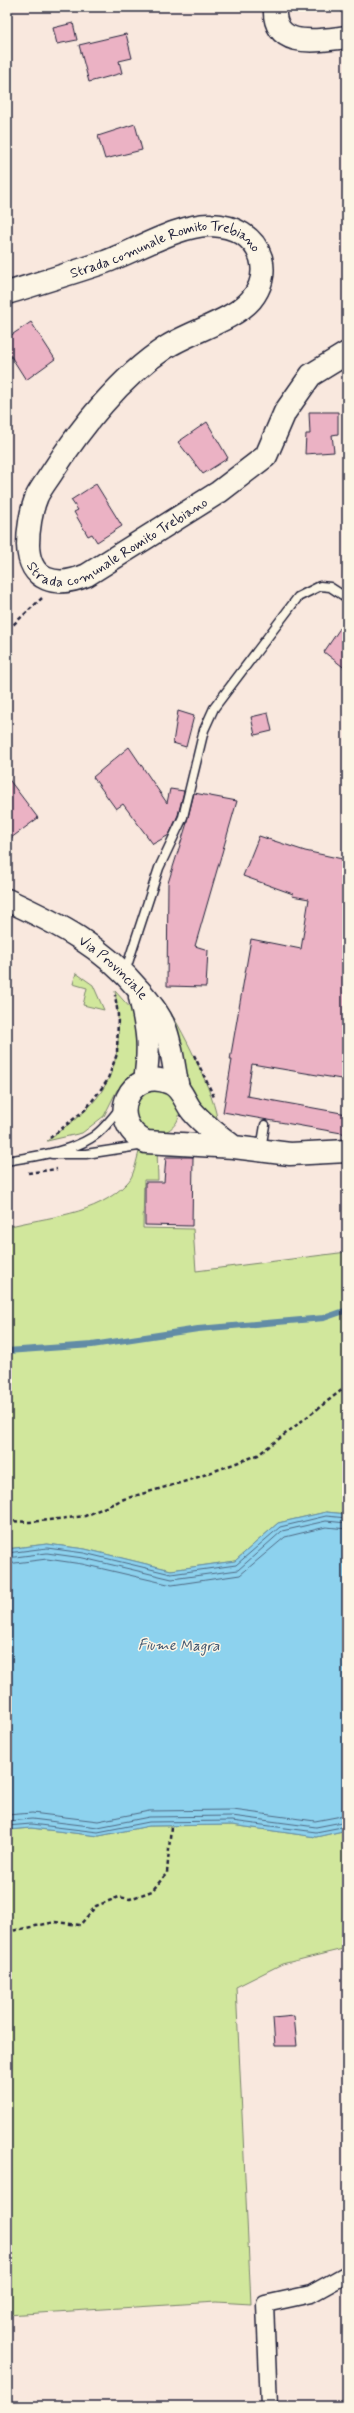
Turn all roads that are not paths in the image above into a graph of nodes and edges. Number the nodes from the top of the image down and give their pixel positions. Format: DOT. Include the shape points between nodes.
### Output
graph roads {
  1 [pos="275,7"];
  2 [pos="347,37"];
  3 [pos="7,293"];
  4 [pos="346,355"];
  5 [pos="347,598"];
  6 [pos="7,900"];
  7 [pos="126,983"];
  8 [pos="145,1081"];
  9 [pos="182,1095"];
  10 [pos="125,1102"];
  11 [pos="265,1125"];
  12 [pos="159,1143"];
  13 [pos="234,1147"];
  14 [pos="347,1151"];
  15 [pos="261,1152"];
  16 [pos="43,1154"];
  17 [pos="7,1161"];
  18 [pos="347,2274"];
  19 [pos="269,2406"];
  1 -- 2 [label="street" via="274,13 281,31 293,39 310,42"];
  3 -- 4 [label="street, Strada comunale Romito Trebiano" via="106,262 191,227 210,224 238,231 249,237 258,249 263,266 262,281 250,301 226,318 165,348 137,371 93,414 63,455 37,497 30,524 28,546 31,563 41,578 60,582 72,581 87,575 219,492 266,456 285,412 311,375"];
  5 -- 7 [label="lane" via="330,587 320,586 298,597 214,708 204,730 183,817 159,868"];
  6 -- 7 [label="street, Via Provinciale" via="47,918 87,941"];
  7 -- 8 [label="street, Via Provinciale" via="149,1034"];
  7 -- 9 [label="street, Via Provinciale" via="156,1010 165,1029"];
  8 -- 9 [label="street" via="158,1079"];
  8 -- 10 [label="street" via="129,1093"];
  9 -- 12 [label="street" via="186,1122 180,1132"];
  9 -- 13 [label="street" via="209,1128"];
  10 -- 12 [label="street" via="125,1121 130,1130 137,1137"];
  10 -- 16 [label="lane" via="92,1138"];
  11 -- 15 [label="lane"];
  12 -- 13 [label="street"];
  12 -- 16 [label="lane" via="86,1154"];
  13 -- 15 [label="street"];
  14 -- 15 [label="street" via="290,1154"];
  16 -- 17 [label="lane"];
  18 -- 19 [label="street" via="311,2294 265,2304"];
}
